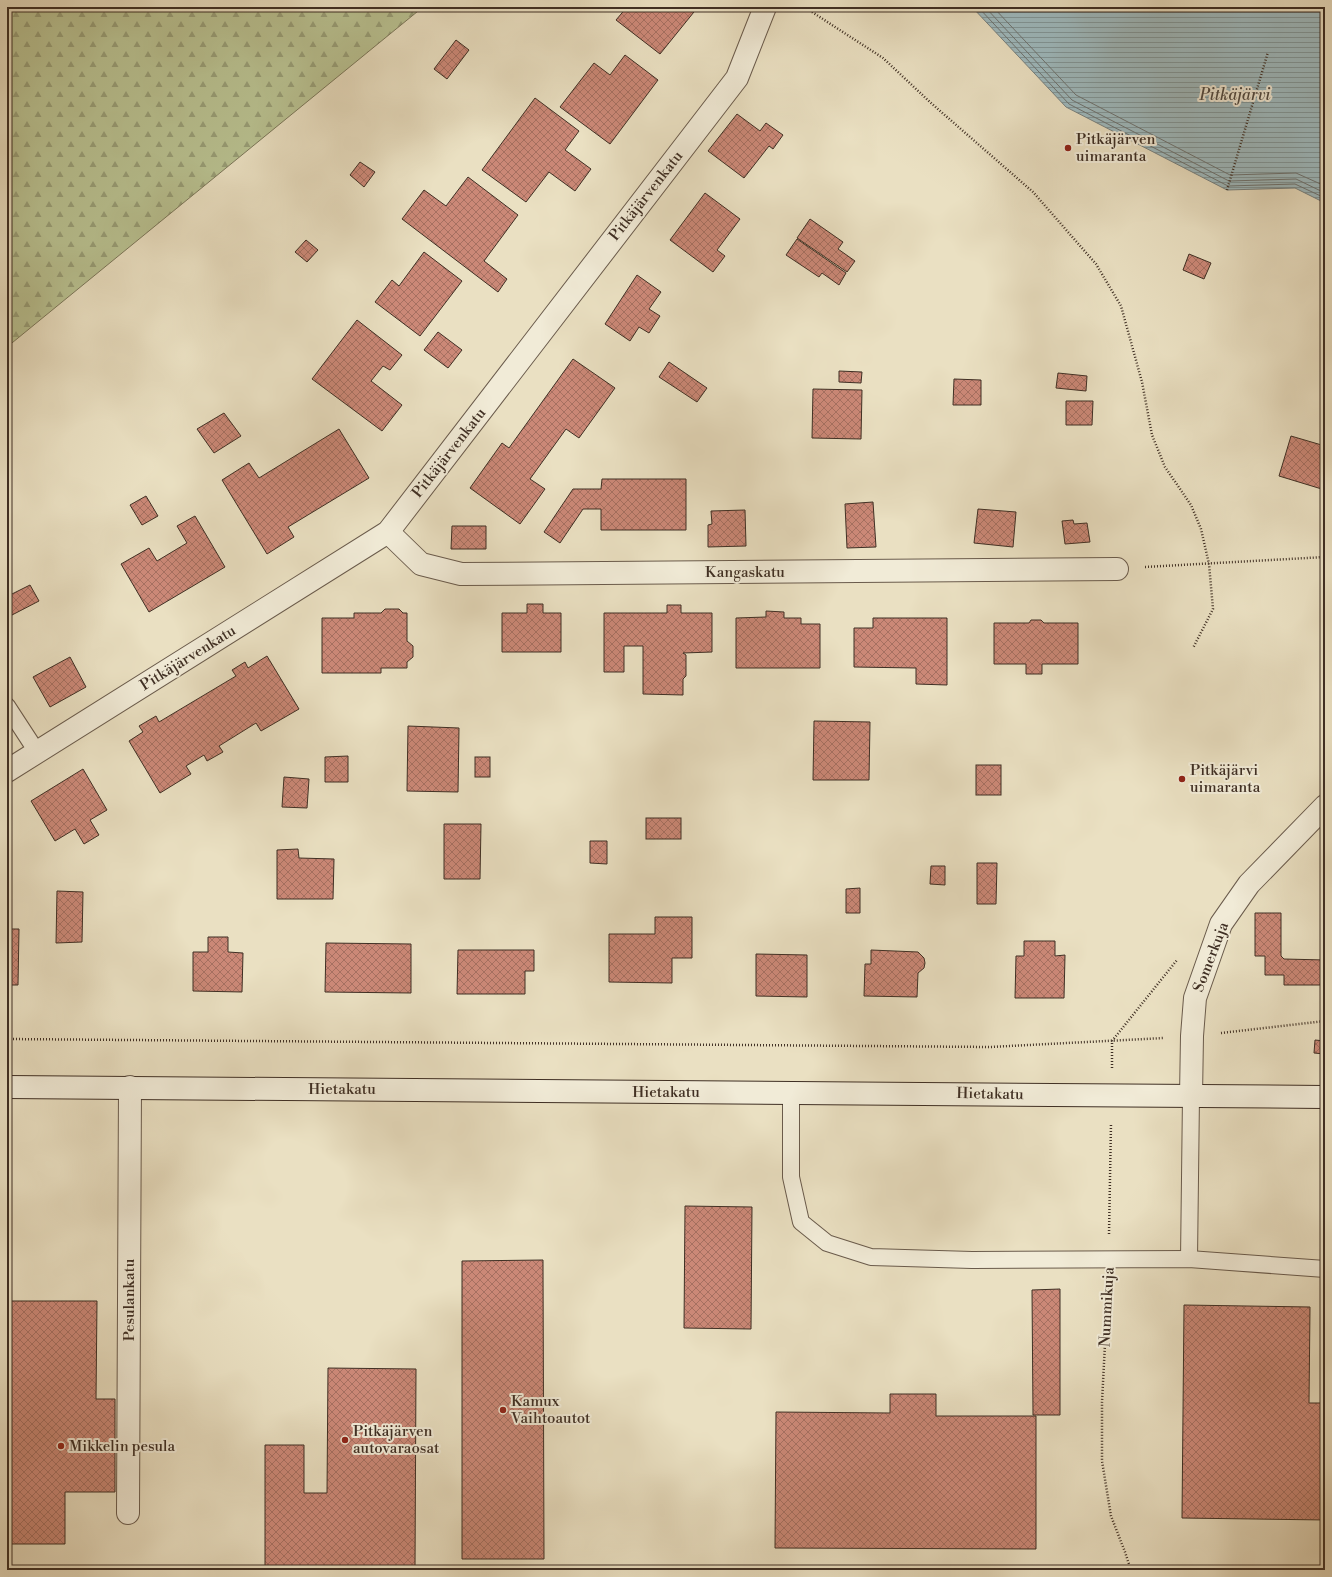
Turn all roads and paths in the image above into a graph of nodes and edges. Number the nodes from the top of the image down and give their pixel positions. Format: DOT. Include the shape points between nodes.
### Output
graph roads {
  1 [pos="765,7"];
  2 [pos="812,12"];
  3 [pos="1268,52"];
  4 [pos="1227,190"];
  5 [pos="388,532"];
  6 [pos="1325,556"];
  7 [pos="1209,564"];
  8 [pos="1117,569"];
  9 [pos="1193,648"];
  10 [pos="7,706"];
  11 [pos="37,752"];
  12 [pos="7,771"];
  13 [pos="1325,806"];
  14 [pos="1181,956"];
  15 [pos="1325,1021"];
  16 [pos="1192,1036"];
  17 [pos="7,1039"];
  18 [pos="1112,1041"];
  19 [pos="7,1087"];
  20 [pos="130,1087"];
  21 [pos="791,1093"];
  22 [pos="1112,1095"];
  23 [pos="1191,1096"];
  24 [pos="1325,1097"];
  25 [pos="1189,1260"];
  26 [pos="1109,1261"];
  27 [pos="1325,1269"];
  28 [pos="128,1513"];
  29 [pos="1130,1570"];
  1 -- 5 [label="street, Pitkäjärvenkatu" via="737,78"];
  2 -- 7 [label="path" via="883,58 1033,192 1096,264 1121,306 1142,382 1152,435 1165,467 1191,505 1201,529"];
  3 -- 4 [label="path"];
  5 -- 8 [label="street, Kangaskatu" via="421,564 461,574"];
  5 -- 11 [label="street, Pitkäjärvenkatu"];
  6 -- 7 [label="path"];
  7 -- 8 [label="path"];
  7 -- 9 [label="path" via="1213,609"];
  10 -- 11 [label="lane"];
  11 -- 12 [label="street, Pitkäjärvenkatu"];
  13 -- 16 [label="street, Somerkuja" via="1249,884 1221,924 1195,998"];
  14 -- 18 [label="path"];
  15 -- 16 [label="path"];
  16 -- 18 [label="path"];
  16 -- 23 [label="street, Somerkuja"];
  17 -- 18 [label="path" via="990,1047"];
  18 -- 22 [label="path, Nummikuja"];
  19 -- 20 [label="street, Hietakatu"];
  20 -- 21 [label="street, Hietakatu"];
  20 -- 28 [label="street, Pesulankatu"];
  21 -- 22 [label="street, Hietakatu"];
  21 -- 26 [label="lane" via="791,1177 801,1222 827,1243 871,1257"];
  22 -- 23 [label="street, Hietakatu"];
  22 -- 26 [label="path, Nummikuja"];
  23 -- 24 [label="street, Hietakatu"];
  23 -- 25 [label="lane"];
  25 -- 26 [label="lane"];
  25 -- 27 [label="lane"];
  26 -- 29 [label="path, Nummikuja" via="1102,1402 1102,1461 1111,1516"];
}
